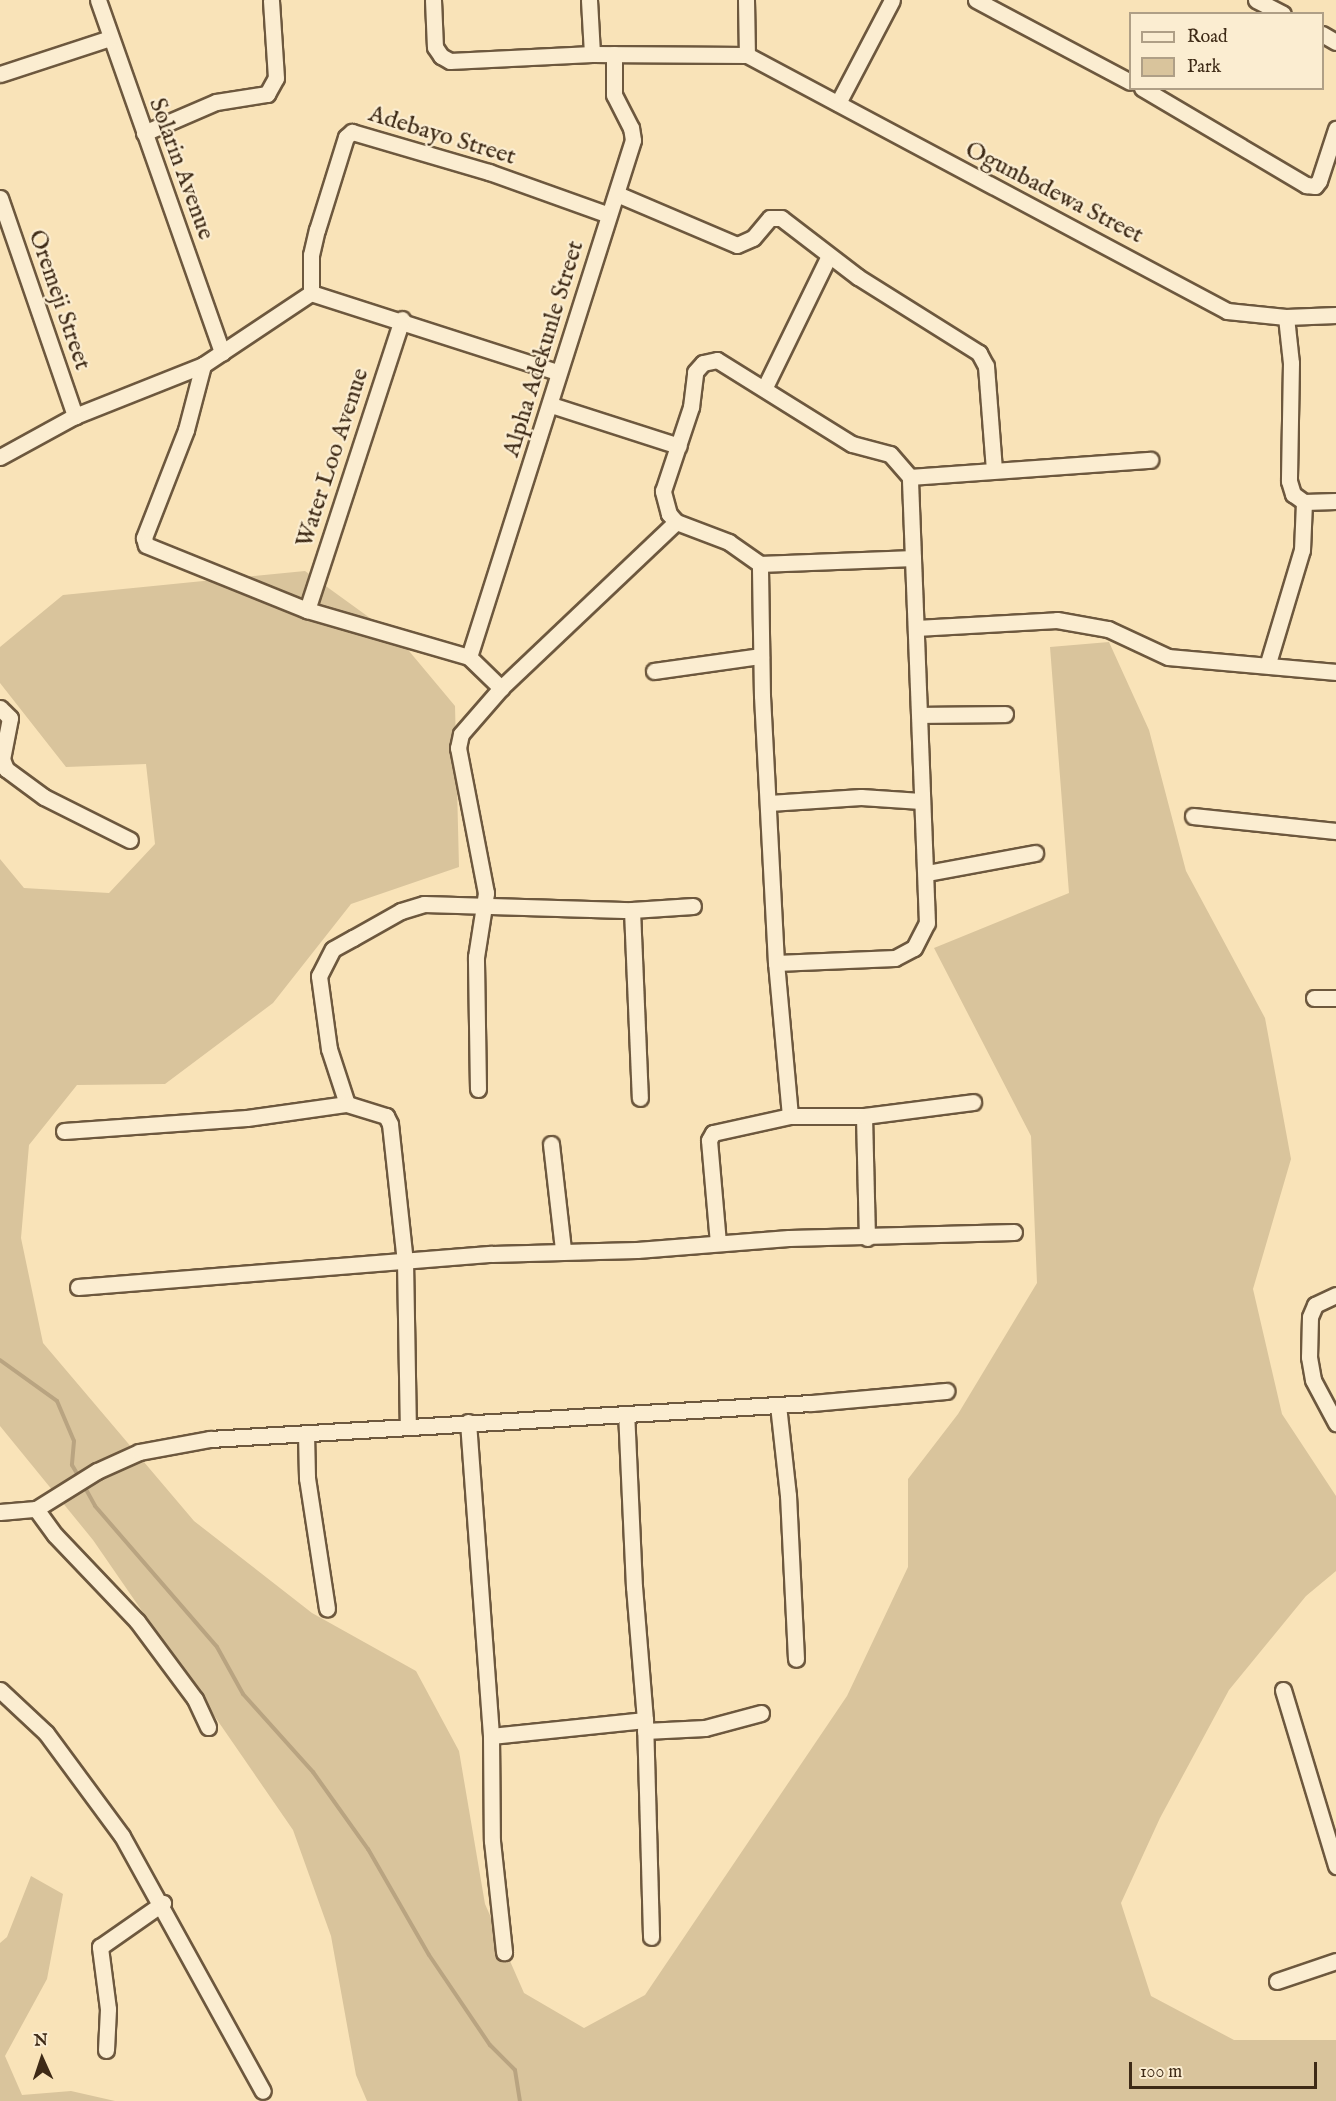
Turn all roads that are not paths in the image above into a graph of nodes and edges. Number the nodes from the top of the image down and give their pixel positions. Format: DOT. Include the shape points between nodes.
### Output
graph roads {
  1 [pos="98,0"];
  2 [pos="272,0"];
  3 [pos="433,0"];
  4 [pos="589,0"];
  5 [pos="746,0"];
  6 [pos="892,0"];
  7 [pos="976,0"];
  8 [pos="1256,0"];
  9 [pos="1278,12"];
  10 [pos="110,38"];
  11 [pos="592,54"];
  12 [pos="614,54"];
  13 [pos="747,55"];
  14 [pos="0,74"];
  15 [pos="1129,81"];
  16 [pos="1145,90"];
  17 [pos="838,103"];
  18 [pos="1336,129"];
  19 [pos="144,133"];
  20 [pos="617,194"];
  21 [pos="0,198"];
  22 [pos="609,215"];
  23 [pos="829,256"];
  24 [pos="311,293"];
  25 [pos="1336,315"];
  26 [pos="1286,317"];
  27 [pos="402,319"];
  28 [pos="222,353"];
  29 [pos="203,365"];
  30 [pos="557,372"];
  31 [pos="765,387"];
  32 [pos="551,405"];
  33 [pos="75,416"];
  34 [pos="679,446"];
  35 [pos="0,457"];
  36 [pos="1150,460"];
  37 [pos="994,470"];
  38 [pos="910,477"];
  39 [pos="1336,501"];
  40 [pos="1304,502"];
  41 [pos="676,522"];
  42 [pos="913,558"];
  43 [pos="760,564"];
  44 [pos="306,610"];
  45 [pos="916,628"];
  46 [pos="761,656"];
  47 [pos="469,657"];
  48 [pos="1268,663"];
  49 [pos="654,671"];
  50 [pos="1336,672"];
  51 [pos="501,688"];
  52 [pos="0,708"];
  53 [pos="1005,714"];
  54 [pos="921,715"];
  55 [pos="921,801"];
  56 [pos="769,803"];
  57 [pos="1193,816"];
  58 [pos="1336,831"];
  59 [pos="130,840"];
  60 [pos="1035,853"];
  61 [pos="927,873"];
  62 [pos="483,906"];
  63 [pos="693,906"];
  64 [pos="632,910"];
  65 [pos="776,963"];
  66 [pos="1336,998"];
  67 [pos="1314,999"];
  68 [pos="478,1089"];
  69 [pos="640,1098"];
  70 [pos="973,1102"];
  71 [pos="347,1104"];
  72 [pos="790,1116"];
  73 [pos="864,1116"];
  74 [pos="63,1131"];
  75 [pos="551,1144"];
  76 [pos="1014,1232"];
  77 [pos="867,1238"];
  78 [pos="718,1243"];
  79 [pos="563,1250"];
  80 [pos="405,1262"];
  81 [pos="78,1287"];
  82 [pos="1336,1295"];
  83 [pos="946,1391"];
  84 [pos="778,1405"];
  85 [pos="626,1414"];
  86 [pos="468,1422"];
  87 [pos="1336,1423"];
  88 [pos="408,1426"];
  89 [pos="306,1433"];
  90 [pos="36,1509"];
  91 [pos="0,1512"];
  92 [pos="327,1608"];
  93 [pos="796,1659"];
  94 [pos="0,1690"];
  95 [pos="1283,1690"];
  96 [pos="761,1713"];
  97 [pos="645,1726"];
  98 [pos="208,1727"];
  99 [pos="491,1736"];
  100 [pos="1336,1866"];
  101 [pos="163,1904"];
  102 [pos="651,1937"];
  103 [pos="504,1952"];
  104 [pos="1336,1960"];
  105 [pos="1277,1981"];
  106 [pos="106,2050"];
  107 [pos="263,2091"];
  1 -- 10 [label="street, Solarin Avenue"];
  2 -- 19 [label="street" via="276,78 267,94 216,102"];
  3 -- 11 [label="street, Ogunbadewa Street" via="435,46 450,61"];
  4 -- 11 [label="street"];
  5 -- 13 [label="street"];
  6 -- 17 [label="street"];
  7 -- 15 [label="street"];
  8 -- 9 [label="street"];
  10 -- 14 [label="street"];
  10 -- 19 [label="street, Solarin Avenue"];
  11 -- 12 [label="street, Ogunbadewa Street"];
  12 -- 13 [label="street, Ogunbadewa Street"];
  12 -- 20 [label="street, Alpha Adekunle Street" via="614,95 633,140"];
  13 -- 17 [label="street, Ogunbadewa Street"];
  16 -- 18 [label="street" via="1306,185 1315,186 1319,181"];
  17 -- 26 [label="street, Ogunbadewa Street" via="1207,301 1241,315"];
  19 -- 28 [label="street, Solarin Avenue"];
  20 -- 22 [label="street, Alpha Adekunle Street"];
  20 -- 23 [label="street" via="737,245 753,238 770,218 781,218 817,242"];
  21 -- 33 [label="street, Oremeji Street"];
  22 -- 24 [label="street, Adebayo Street" via="489,172 352,132 346,137 316,230 311,255"];
  22 -- 30 [label="street, Alpha Adekunle Street"];
  23 -- 31 [label="street"];
  23 -- 37 [label="street" via="983,358"];
  24 -- 27 [label="street"];
  24 -- 28 [label="street"];
  25 -- 26 [label="street, Ogunbadewa Street"];
  26 -- 40 [label="street" via="1291,363 1289,482 1293,494"];
  27 -- 30 [label="street"];
  27 -- 44 [label="street, Water Loo Avenue"];
  28 -- 29 [label="street"];
  29 -- 33 [label="street"];
  29 -- 44 [label="street" via="186,430 144,537 153,551"];
  30 -- 32 [label="street, Alpha Adekunle Street"];
  31 -- 34 [label="street" via="717,360 703,363 695,372"];
  31 -- 38 [label="street" via="852,444 890,454"];
  32 -- 34 [label="street"];
  32 -- 47 [label="street, Alpha Adekunle Street"];
  33 -- 35 [label="street"];
  34 -- 41 [label="street" via="663,491 669,514"];
  36 -- 37 [label="street"];
  37 -- 38 [label="street"];
  38 -- 42 [label="street"];
  39 -- 40 [label="street"];
  40 -- 48 [label="street" via="1302,550"];
  41 -- 43 [label="street" via="729,542"];
  41 -- 51 [label="street"];
  42 -- 43 [label="street"];
  42 -- 45 [label="street"];
  43 -- 46 [label="street"];
  44 -- 47 [label="street"];
  45 -- 48 [label="street" via="1057,620 1108,629 1168,657"];
  45 -- 54 [label="street"];
  46 -- 49 [label="street"];
  46 -- 56 [label="street"];
  47 -- 51 [label="street"];
  48 -- 50 [label="street"];
  51 -- 62 [label="street" via="461,734 458,748 480,845 486,892"];
  52 -- 59 [label="street" via="10,718 2,759 6,769 44,797"];
  53 -- 54 [label="street"];
  54 -- 55 [label="street"];
  55 -- 56 [label="street" via="861,797"];
  55 -- 61 [label="street"];
  56 -- 65 [label="street"];
  57 -- 58 [label="street"];
  60 -- 61 [label="street"];
  61 -- 65 [label="street" via="927,922 914,948 895,958"];
  62 -- 64 [label="street"];
  62 -- 68 [label="street" via="476,957"];
  62 -- 71 [label="street" via="424,904 401,911 333,949 325,959 320,976 329,1050"];
  63 -- 64 [label="street"];
  64 -- 69 [label="street"];
  65 -- 72 [label="street"];
  66 -- 67 [label="street"];
  70 -- 73 [label="street"];
  71 -- 74 [label="street" via="247,1118"];
  71 -- 80 [label="street" via="386,1116 390,1124"];
  72 -- 73 [label="street"];
  72 -- 78 [label="street" via="723,1128 709,1140"];
  73 -- 77 [label="street"];
  75 -- 79 [label="street"];
  76 -- 77 [label="street"];
  77 -- 78 [label="street"];
  78 -- 79 [label="street" via="637,1250"];
  79 -- 80 [label="street"];
  80 -- 81 [label="street"];
  80 -- 88 [label="street"];
  82 -- 87 [label="street" via="1315,1305 1310,1317 1309,1357 1313,1380"];
  83 -- 84 [label="street"];
  84 -- 85 [label="street"];
  84 -- 93 [label="street" via="788,1495"];
  85 -- 86 [label="street"];
  85 -- 97 [label="street"];
  86 -- 88 [label="street"];
  86 -- 99 [label="street"];
  88 -- 89 [label="street"];
  89 -- 90 [label="street" via="179,1444 140,1452 97,1471"];
  89 -- 92 [label="street" via="307,1478"];
  90 -- 91 [label="street"];
  90 -- 98 [label="street" via="55,1535 138,1621 195,1699"];
  94 -- 101 [label="street" via="46,1732 123,1836"];
  95 -- 100 [label="street"];
  96 -- 97 [label="street" via="705,1728"];
  97 -- 99 [label="street"];
  97 -- 102 [label="street"];
  99 -- 103 [label="street" via="492,1841"];
  101 -- 106 [label="street" via="100,1947 108,2009"];
  101 -- 107 [label="street"];
  104 -- 105 [label="street"];
}
